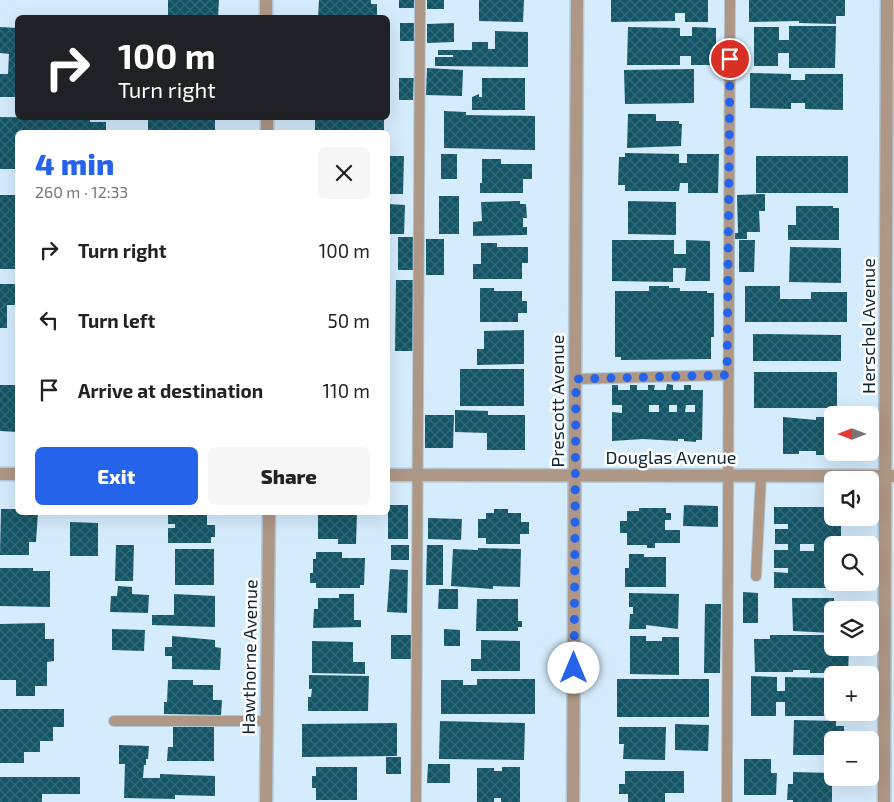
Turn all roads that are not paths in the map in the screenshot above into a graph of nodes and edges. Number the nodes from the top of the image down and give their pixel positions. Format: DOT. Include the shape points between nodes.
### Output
graph roads {
  1 [pos="266,0"];
  2 [pos="420,0"];
  3 [pos="577,0"];
  4 [pos="730,0"];
  5 [pos="887,0"];
  6 [pos="266,15"];
  7 [pos="727,375"];
  8 [pos="576,379"];
  9 [pos="0,474"];
  10 [pos="15,474"];
  11 [pos="390,475"];
  12 [pos="417,475"];
  13 [pos="576,476"];
  14 [pos="728,476"];
  15 [pos="761,476"];
  16 [pos="890,476"];
  17 [pos="269,515"];
  18 [pos="756,576"];
  19 [pos="114,721"];
  20 [pos="266,721"];
  21 [pos="266,802"];
  22 [pos="416,802"];
  23 [pos="573,802"];
  24 [pos="727,802"];
  25 [pos="884,802"];
  1 -- 6 [label="street"];
  2 -- 12 [label="lane"];
  3 -- 8 [label="street, Prescott Avenue"];
  4 -- 7 [label="lane"];
  5 -- 16 [label="street, Herschel Avenue"];
  7 -- 8 [label="lane"];
  7 -- 14 [label="lane"];
  8 -- 13 [label="street, Prescott Avenue"];
  9 -- 10 [label="street"];
  11 -- 12 [label="street, Douglas Avenue"];
  12 -- 13 [label="street, Douglas Avenue"];
  12 -- 22 [label="lane"];
  13 -- 14 [label="street, Douglas Avenue"];
  13 -- 23 [label="street, Prescott Avenue"];
  14 -- 15 [label="street, Douglas Avenue"];
  14 -- 24 [label="lane"];
  15 -- 16 [label="street, Douglas Avenue"];
  15 -- 18 [label="lane"];
  16 -- 25 [label="street, Herschel Avenue"];
  17 -- 20 [label="street, Hawthorne Avenue"];
  19 -- 20 [label="lane"];
  20 -- 21 [label="street, Hawthorne Avenue"];
}
